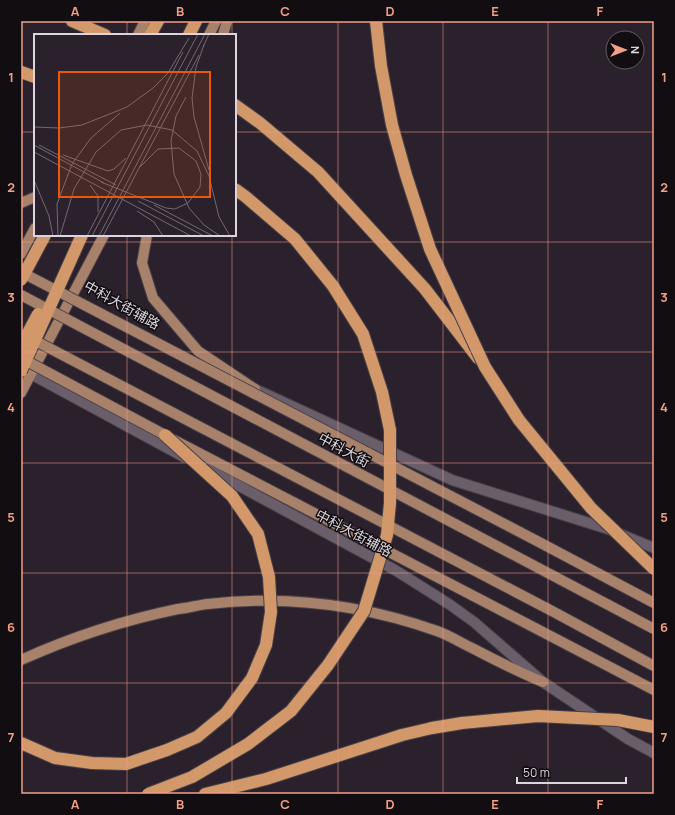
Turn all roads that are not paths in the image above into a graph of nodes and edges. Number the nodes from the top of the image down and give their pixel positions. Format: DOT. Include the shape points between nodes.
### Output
graph roads {
  1 [pos="72,21"];
  2 [pos="145,21"];
  3 [pos="158,21"];
  4 [pos="196,21"];
  5 [pos="216,21"];
  6 [pos="226,21"];
  7 [pos="376,21"];
  8 [pos="103,34"];
  9 [pos="138,34"];
  10 [pos="151,34"];
  11 [pos="189,34"];
  12 [pos="210,34"];
  13 [pos="223,34"];
  14 [pos="21,72"];
  15 [pos="34,77"];
  16 [pos="236,106"];
  17 [pos="236,190"];
  18 [pos="34,197"];
  19 [pos="21,203"];
  20 [pos="34,230"];
  21 [pos="44,236"];
  22 [pos="44,236"];
  23 [pos="80,236"];
  24 [pos="81,236"];
  25 [pos="103,236"];
  26 [pos="147,236"];
  27 [pos="21,254"];
  28 [pos="21,268"];
  29 [pos="21,272"];
  30 [pos="21,280"];
  31 [pos="74,294"];
  32 [pos="21,295"];
  33 [pos="21,333"];
  34 [pos="21,346"];
  35 [pos="21,358"];
  36 [pos="485,366"];
  37 [pos="24,371"];
  38 [pos="255,389"];
  39 [pos="21,393"];
  40 [pos="165,435"];
  41 [pos="654,548"];
  42 [pos="654,569"];
  43 [pos="654,603"];
  44 [pos="654,629"];
  45 [pos="21,660"];
  46 [pos="654,666"];
  47 [pos="543,682"];
  48 [pos="654,690"];
  49 [pos="654,727"];
  50 [pos="21,743"];
  51 [pos="654,753"];
  52 [pos="148,794"];
  53 [pos="205,794"];
  1 -- 8 [label="highway"];
  2 -- 9 [label="main road"];
  3 -- 10 [label="highway"];
  4 -- 11 [label="highway"];
  5 -- 12 [label="main road"];
  6 -- 13 [label="main road"];
  7 -- 36 [label="highway, bridge" via="392,125 406,175 430,249"];
  14 -- 15 [label="highway"];
  16 -- 36 [label="highway, bridge" via="318,172 425,289"];
  17 -- 52 [label="highway, bridge" via="295,239 333,286 363,334 382,392 390,430 391,475 387,535 364,611 328,665 291,711 248,744 192,777"];
  18 -- 19 [label="main road"];
  20 -- 27 [label="main road"];
  21 -- 29 [label="highway, bridge"];
  22 -- 30 [label="highway, bridge"];
  23 -- 34 [label="highway, bridge"];
  24 -- 37 [label="highway, bridge"];
  25 -- 31 [label="main road"];
  26 -- 38 [label="main road" via="142,263 153,298 198,351"];
  28 -- 31 [label="main road, 中科大街辅路"];
  29 -- 43 [label="main road, bridge"];
  31 -- 37 [label="main road"];
  31 -- 38 [label="street, 中科大街辅路" via="194,361"];
  32 -- 44 [label="main road, 中科大街, bridge"];
  33 -- 46 [label="main road, bridge"];
  35 -- 40 [label="main road, bridge"];
  36 -- 42 [label="highway, bridge" via="519,420 591,508"];
  37 -- 39 [label="main road"];
  37 -- 47 [label="street, 中科大街辅路" via="401,574 474,622"];
  38 -- 41 [label="street, 中科大街辅路" via="452,480 608,529"];
  40 -- 48 [label="main road, bridge"];
  40 -- 50 [label="highway, bridge" via="232,496 258,534 269,577 271,612 266,645 252,678 226,712 197,737 126,764 55,758"];
  45 -- 47 [label="main road" via="123,621 164,612 208,604 255,601 305,602 391,616 439,631 518,672"];
  47 -- 51 [label="street, 中科大街辅路" via="628,739"];
  49 -- 53 [label="highway, bridge" via="618,720 538,716 462,723 402,735 266,779"];
}
